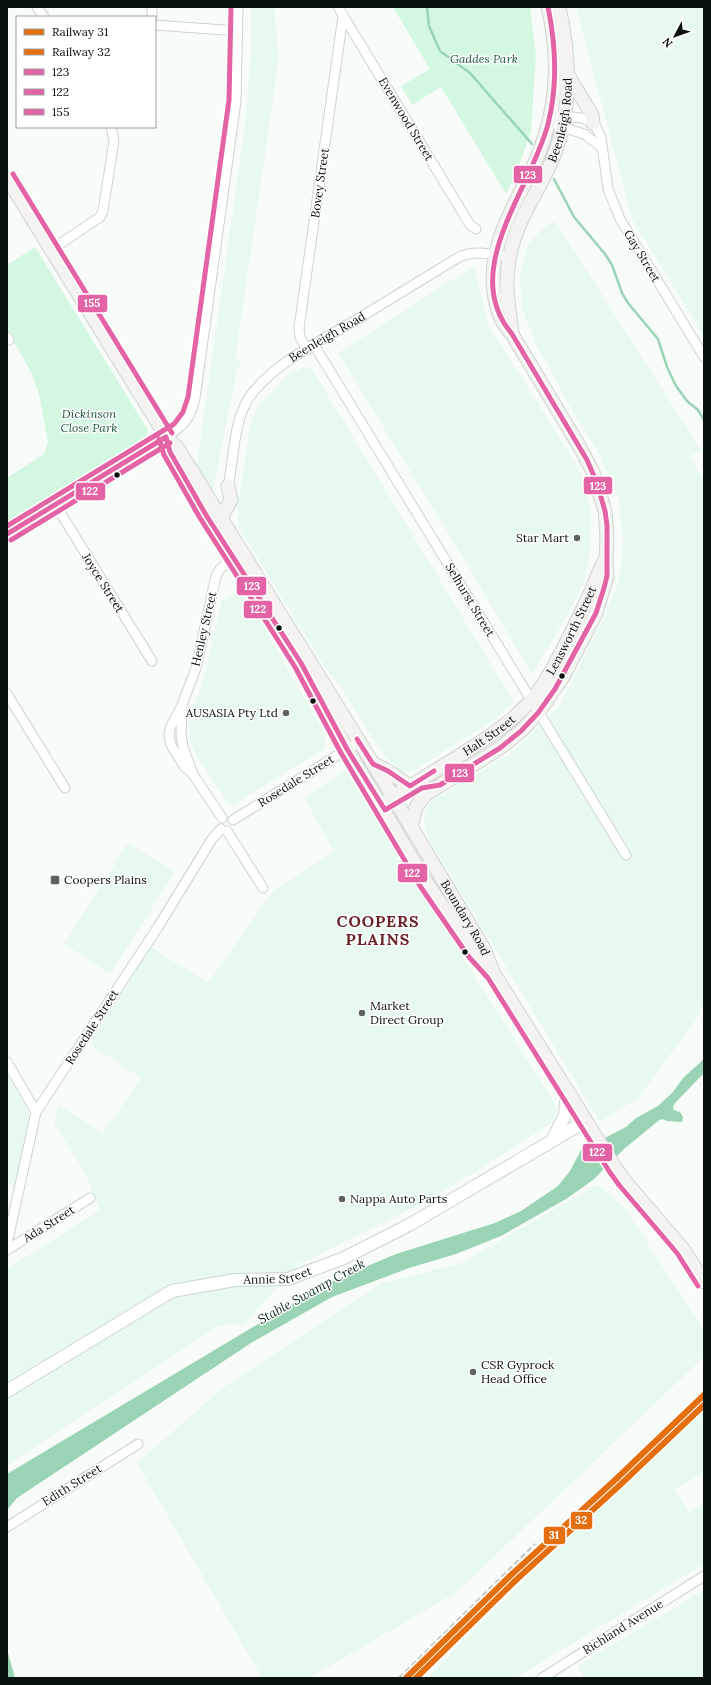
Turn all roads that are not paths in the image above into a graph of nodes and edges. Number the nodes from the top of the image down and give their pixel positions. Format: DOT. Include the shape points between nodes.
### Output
graph roads {
  1 [pos="38,7"];
  2 [pos="238,7"];
  3 [pos="338,7"];
  4 [pos="548,7"];
  5 [pos="559,7"];
  6 [pos="43,16"];
  7 [pos="343,16"];
  8 [pos="156,25"];
  9 [pos="238,31"];
  10 [pos="568,75"];
  11 [pos="549,119"];
  12 [pos="564,121"];
  13 [pos="593,123"];
  14 [pos="111,128"];
  15 [pos="601,147"];
  16 [pos="7,178"];
  17 [pos="476,229"];
  18 [pos="51,250"];
  19 [pos="495,254"];
  20 [pos="510,257"];
  21 [pos="512,334"];
  22 [pos="310,347"];
  23 [pos="704,357"];
  24 [pos="166,437"];
  25 [pos="228,486"];
  26 [pos="55,504"];
  27 [pos="221,518"];
  28 [pos="7,534"];
  29 [pos="606,558"];
  30 [pos="233,559"];
  31 [pos="152,661"];
  32 [pos="7,694"];
  33 [pos="531,700"];
  34 [pos="538,713"];
  35 [pos="359,742"];
  36 [pos="347,749"];
  37 [pos="373,764"];
  38 [pos="440,785"];
  39 [pos="410,786"];
  40 [pos="65,788"];
  41 [pos="395,800"];
  42 [pos="383,807"];
  43 [pos="222,818"];
  44 [pos="233,820"];
  45 [pos="411,827"];
  46 [pos="224,830"];
  47 [pos="626,855"];
  48 [pos="263,888"];
  49 [pos="494,974"];
  50 [pos="7,1062"];
  51 [pos="567,1090"];
  52 [pos="36,1112"];
  53 [pos="586,1121"];
  54 [pos="552,1141"];
  55 [pos="90,1198"];
  56 [pos="7,1244"];
  57 [pos="7,1250"];
  58 [pos="704,1282"];
  59 [pos="7,1391"];
  60 [pos="138,1444"];
  61 [pos="7,1527"];
  62 [pos="704,1576"];
  63 [pos="542,1678"];
  1 -- 6 [label="street"];
  2 -- 9 [label="street"];
  3 -- 7 [label="street, Evenwood Street"];
  4 -- 11 [label="main road, Beenleigh Road" via="555,56 554,92"];
  5 -- 10 [label="main road, Beenleigh Road" via="567,47"];
  7 -- 17 [label="street, Evenwood Street" via="470,225"];
  7 -- 22 [label="street, Bovey Street" via="299,328 300,337"];
  8 -- 9 [label="street"];
  9 -- 24 [label="street" via="236,101 195,398 187,421"];
  10 -- 12 [label="main road, Beenleigh Road"];
  10 -- 13 [label="main road" via="592,115"];
  11 -- 12 [label="street"];
  11 -- 19 [label="main road, Beenleigh Road" via="533,167 505,222"];
  12 -- 13 [label="street" via="582,118"];
  12 -- 15 [label="street" via="589,136"];
  12 -- 20 [label="main road, Beenleigh Road" via="552,160 517,230"];
  13 -- 15 [label="street, Gay Street" via="600,137"];
  14 -- 18 [label="street" via="114,140 103,211 100,217"];
  15 -- 23 [label="street, Gay Street" via="608,190 620,219"];
  16 -- 18 [label="main road, Boundary Road"];
  18 -- 24 [label="main road, Boundary Road"];
  19 -- 20 [label="street, Beenleigh Road"];
  19 -- 21 [label="main road, Lensworth Street" via="495,300 502,323"];
  19 -- 22 [label="street, Beenleigh Road" via="473,253 459,257"];
  20 -- 21 [label="main road, Lensworth Street" via="508,296"];
  21 -- 29 [label="main road, Lensworth Street" via="593,472 605,511"];
  22 -- 25 [label="street, Beenleigh Road" via="270,376 246,403 239,420"];
  22 -- 33 [label="street, Selhurst Street"];
  24 -- 26 [label="main road"];
  24 -- 27 [label="main road, Boundary Road" via="177,447"];
  24 -- 30 [label="main road, Boundary Road" via="172,455"];
  25 -- 27 [label="main road" via="231,500"];
  26 -- 28 [label="main road"];
  26 -- 31 [label="street, Joyce Street"];
  27 -- 35 [label="main road, Boundary Road"];
  29 -- 33 [label="main road, Lensworth Street" via="558,657"];
  29 -- 34 [label="main road, Lensworth Street" via="607,576 596,613 559,683"];
  30 -- 36 [label="main road, Boundary Road" via="300,663"];
  30 -- 43 [label="street, Henley Street" via="220,569 216,576 196,668 170,728 169,739 184,766 192,773"];
  32 -- 40 [label="street"];
  33 -- 34 [label="street, Selhurst Street"];
  33 -- 39 [label="main road, Halt Street" via="502,728"];
  34 -- 38 [label="main road, Halt Street" via="500,748"];
  34 -- 47 [label="street, Selhurst Street"];
  35 -- 36 [label="street, Rosedale Street"];
  35 -- 37 [label="main road, Boundary Road"];
  36 -- 42 [label="main road, Boundary Road"];
  36 -- 44 [label="street, Rosedale Street"];
  37 -- 39 [label="main road" via="383,767"];
  37 -- 41 [label="main road, Boundary Road"];
  38 -- 41 [label="main road, Halt Street" via="422,788"];
  38 -- 45 [label="main road" via="419,801"];
  39 -- 41 [label="main road, Halt Street"];
  41 -- 42 [label="main road, Halt Street"];
  41 -- 45 [label="main road, Boundary Road"];
  42 -- 49 [label="main road, Boundary Road" via="441,905 475,953"];
  43 -- 44 [label="street" via="228,816"];
  43 -- 46 [label="street" via="219,822"];
  44 -- 46 [label="street" via="233,827"];
  45 -- 49 [label="main road, Boundary Road" via="483,947"];
  46 -- 48 [label="street"];
  46 -- 52 [label="street, Rosedale Street" via="212,839 158,927"];
  49 -- 51 [label="main road, Boundary Road"];
  50 -- 52 [label="street"];
  51 -- 53 [label="main road, Boundary Road"];
  51 -- 54 [label="street" via="565,1115"];
  52 -- 56 [label="street, Rosedale Street"];
  53 -- 54 [label="street, Annie Street"];
  53 -- 58 [label="main road, Boundary Road" via="624,1180 683,1249"];
  54 -- 59 [label="street, Annie Street" via="409,1226 344,1258 288,1279 235,1280 172,1290"];
  55 -- 57 [label="street, Ada Street"];
  60 -- 61 [label="street, Edith Street"];
  62 -- 63 [label="street, Richland Avenue"];
}
